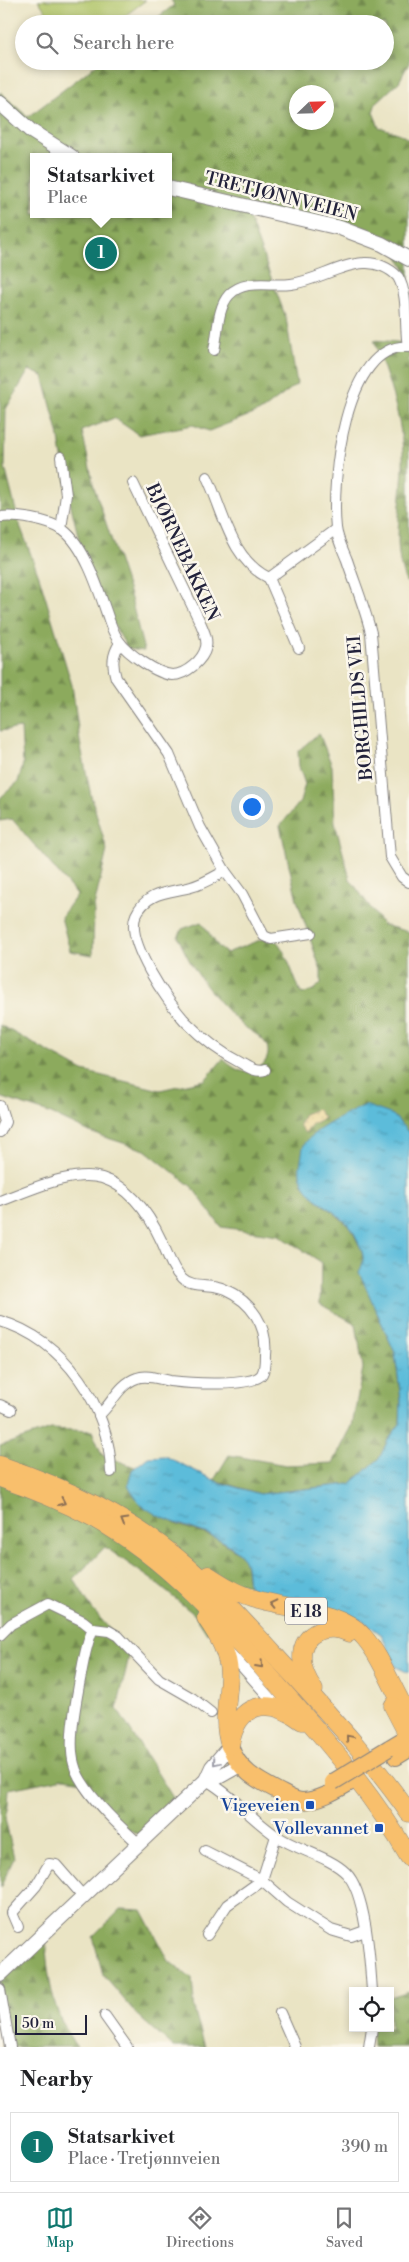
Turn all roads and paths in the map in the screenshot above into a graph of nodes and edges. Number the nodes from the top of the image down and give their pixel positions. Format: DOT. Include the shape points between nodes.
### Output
graph roads {
  1 [pos="0,104"];
  2 [pos="66,153"];
  3 [pos="172,189"];
  4 [pos="409,259"];
  5 [pos="409,347"];
  6 [pos="214,350"];
  7 [pos="61,457"];
  8 [pos="207,477"];
  9 [pos="133,483"];
  10 [pos="0,517"];
  11 [pos="62,529"];
  12 [pos="336,530"];
  13 [pos="269,578"];
  14 [pos="120,643"];
  15 [pos="299,648"];
  16 [pos="225,871"];
  17 [pos="409,882"];
  18 [pos="311,933"];
  19 [pos="265,1070"];
  20 [pos="0,1106"];
  21 [pos="0,1132"];
  22 [pos="0,1201"];
  23 [pos="0,1321"];
  24 [pos="0,1405"];
  25 [pos="11,1410"];
  26 [pos="99,1415"];
  27 [pos="0,1465"];
  28 [pos="111,1472"];
  29 [pos="0,1478"];
  30 [pos="165,1549"];
  31 [pos="177,1580"];
  32 [pos="93,1629"];
  33 [pos="0,1635"];
  34 [pos="222,1643"];
  35 [pos="278,1707"];
  36 [pos="211,1713"];
  37 [pos="409,1716"];
  38 [pos="332,1718"];
  39 [pos="322,1736"];
  40 [pos="403,1744"];
  41 [pos="230,1746"];
  42 [pos="240,1765"];
  43 [pos="206,1780"];
  44 [pos="409,1813"];
  45 [pos="276,1836"];
  46 [pos="138,1844"];
  47 [pos="205,1851"];
  48 [pos="409,1857"];
  49 [pos="262,1880"];
  50 [pos="83,1896"];
  51 [pos="18,1927"];
  52 [pos="365,1931"];
  53 [pos="207,1935"];
  54 [pos="0,1975"];
  55 [pos="372,1987"];
  56 [pos="0,1989"];
  57 [pos="280,2014"];
  58 [pos="105,2016"];
  59 [pos="371,2032"];
  60 [pos="10,2047"];
  61 [pos="127,2047"];
  62 [pos="295,2047"];
  63 [pos="369,2047"];
  1 -- 2 [label="street"];
  3 -- 4 [label="street, TRETJØNNVEIEN" via="333,226 382,244"];
  5 -- 6 [label="street" via="408,300 402,282 388,269 364,263 307,282 253,285 234,291 223,305"];
  5 -- 12 [label="street, BORGHILDS VEI" via="396,347 376,357 351,405 338,457"];
  7 -- 11 [label="street" via="66,495"];
  8 -- 13 [label="street" via="239,551"];
  9 -- 14 [label="street, BJØRNEBAKKEN" via="200,622 206,648 188,670 172,675 152,668"];
  10 -- 11 [label="street" via="28,518"];
  11 -- 14 [label="street, BJØRNEBAKKEN" via="82,554"];
  12 -- 13 [label="street"];
  12 -- 17 [label="street, BORGHILDS VEI" via="371,633 390,857 395,868"];
  13 -- 15 [label="street"];
  14 -- 16 [label="street" via="113,658 116,678 169,754 196,818"];
  16 -- 18 [label="street" via="242,894 264,936 271,939"];
  16 -- 19 [label="street" via="199,885 150,897 136,915 135,937 160,985 186,1021 233,1059 255,1070"];
  20 -- 21 [label="street" via="5,1122"];
  22 -- 26 [label="street" via="48,1183 82,1177 101,1178 122,1187 150,1220 183,1280 234,1294 263,1326 266,1353 263,1373 259,1378 225,1384 137,1378 118,1393"];
  23 -- 26 [label="street" via="25,1330 60,1356 80,1380"];
  24 -- 25 [label="street"];
  26 -- 28 [label="street" via="110,1450"];
  30 -- 27 [label="highway, E 18, one-way" via="90,1502 42,1479"];
  29 -- 31 [label="highway, one-way" via="36,1490 95,1518 139,1548"];
  37 -- 30 [label="highway, E 18, one-way" via="372,1648 352,1625 338,1618 236,1592"];
  30 -- 38 [label="highway, E 18" via="236,1614"];
  31 -- 34 [label="highway"];
  31 -- 39 [label="highway, one-way" via="226,1627"];
  32 -- 33 [label="street" via="48,1604 11,1624"];
  32 -- 36 [label="street" via="118,1636 160,1679"];
  32 -- 46 [label="street" via="86,1648 75,1709 74,1766 100,1804"];
  34 -- 35 [label="street"];
  34 -- 41 [label="highway" via="228,1665 225,1722"];
  35 -- 39 [label="highway"];
  35 -- 41 [label="highway" via="263,1706 244,1714 236,1725"];
  38 -- 40 [label="highway, E 18" via="312,1686 302,1657 307,1639 320,1629 339,1628 365,1649"];
  44 -- 38 [label="highway, E 18, one-way"];
  39 -- 48 [label="highway" via="375,1804"];
  40 -- 42 [label="main road, bridge" via="335,1786 308,1792 282,1793 260,1783"];
  41 -- 42 [label="main road"];
  41 -- 43 [label="street, one-way" via="212,1767"];
  42 -- 43 [label="street" via="215,1779"];
  43 -- 45 [label="street"];
  43 -- 46 [label="street"];
  45 -- 49 [label="street"];
  45 -- 52 [label="street" via="346,1873 360,1898"];
  46 -- 50 [label="street"];
  47 -- 49 [label="street"];
  49 -- 52 [label="street" via="287,1902 331,1930 351,1936"];
  49 -- 53 [label="street" via="227,1905"];
  50 -- 51 [label="street" via="56,1865 49,1864 36,1886 12,1913"];
  50 -- 54 [label="street"];
  52 -- 55 [label="street"];
  56 -- 60 [label="street"];
  57 -- 62 [label="street"];
  58 -- 61 [label="street"];
  59 -- 63 [label="street"];
}
